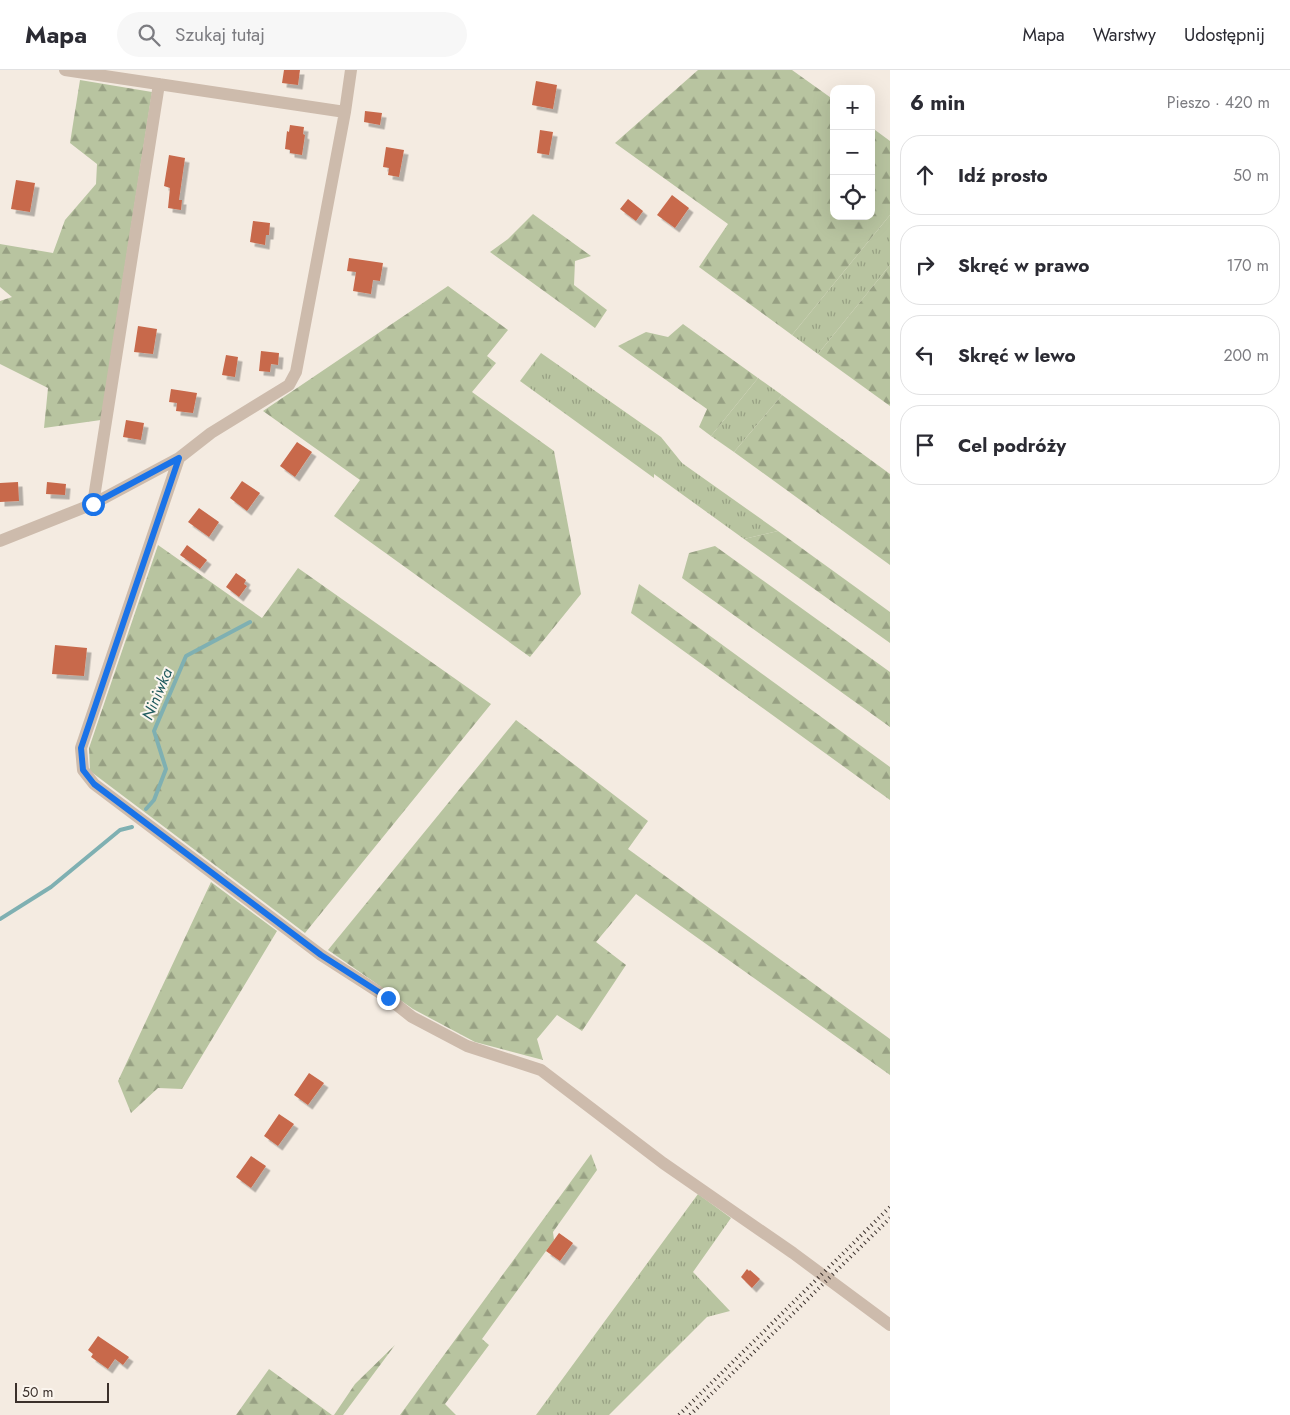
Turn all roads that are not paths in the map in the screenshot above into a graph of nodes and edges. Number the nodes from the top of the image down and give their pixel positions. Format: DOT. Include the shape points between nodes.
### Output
graph roads {
  1 [pos="65,70"];
  2 [pos="351,70"];
  3 [pos="159,84"];
  4 [pos="345,112"];
  5 [pos="179,458"];
  6 [pos="93,504"];
  7 [pos="0,541"];
  8 [pos="890,1325"];
  1 -- 3 [label="street"];
  2 -- 4 [label="street"];
  3 -- 4 [label="street"];
  3 -- 6 [label="street"];
  4 -- 5 [label="street" via="296,372 289,385"];
  5 -- 6 [label="street"];
  5 -- 8 [label="street" via="81,748 83,770 94,784 321,955 412,1017 467,1046 541,1070 664,1163"];
  6 -- 7 [label="street"];
}
